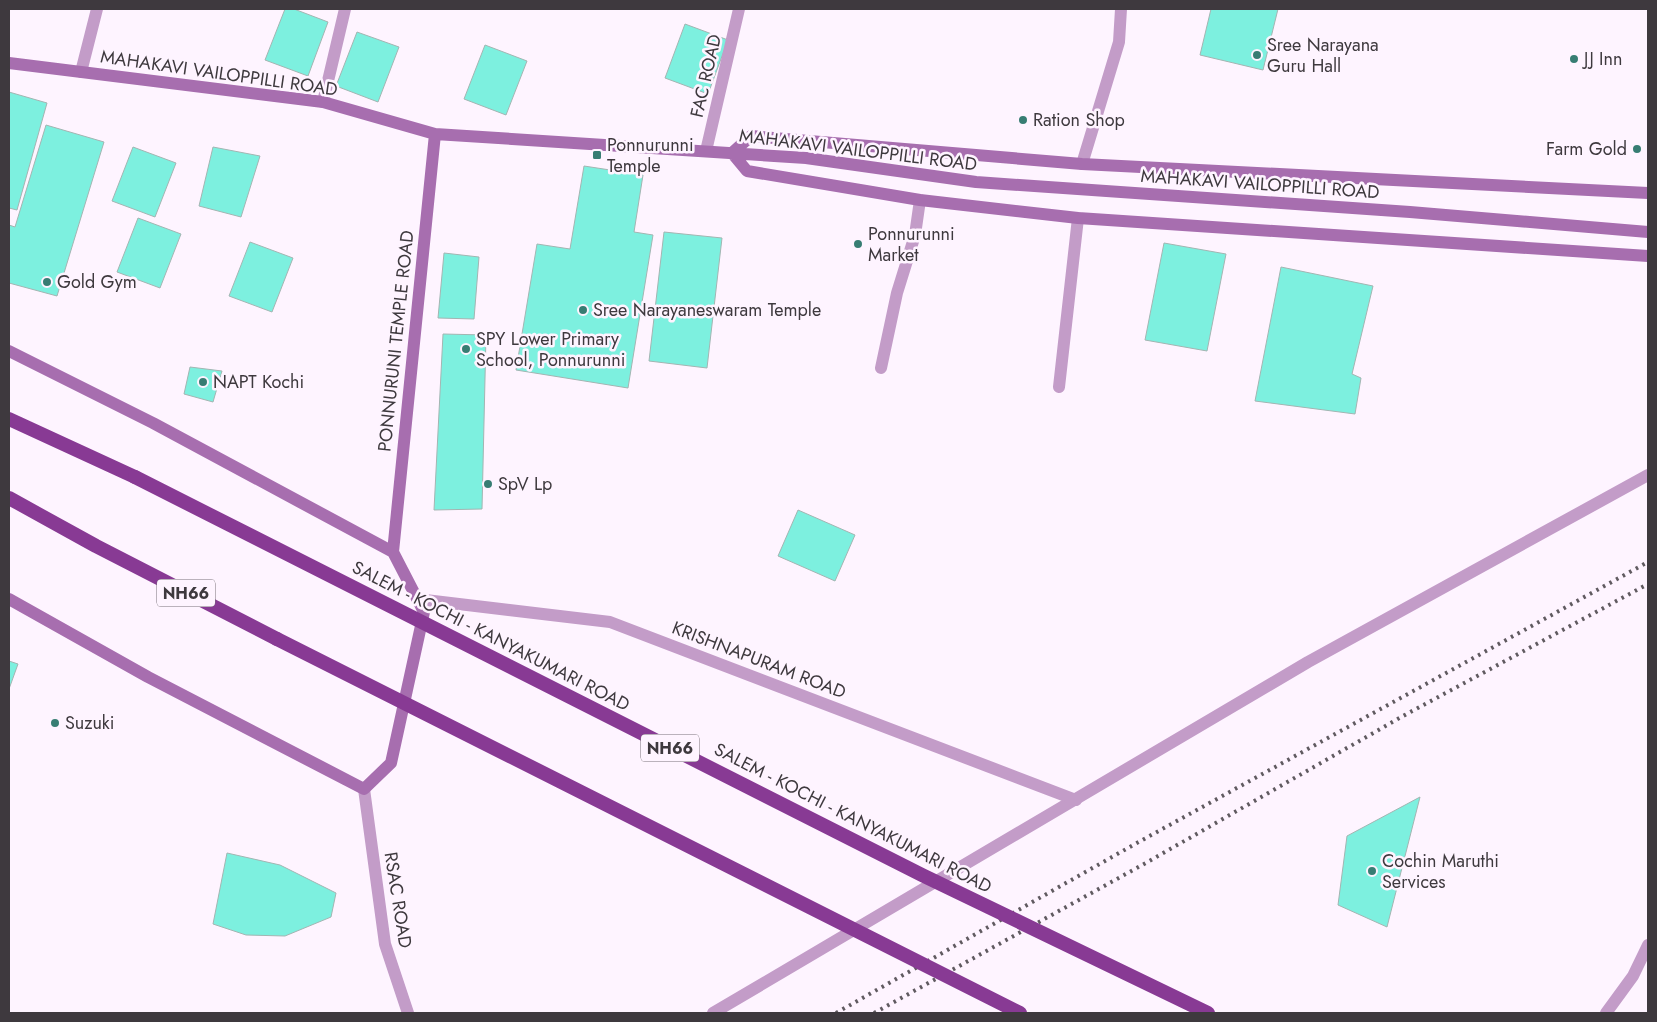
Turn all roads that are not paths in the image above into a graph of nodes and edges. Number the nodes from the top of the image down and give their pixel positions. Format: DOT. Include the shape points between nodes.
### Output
graph roads {
  1 [pos="97,9"];
  2 [pos="345,9"];
  3 [pos="739,9"];
  4 [pos="1121,9"];
  5 [pos="9,63"];
  6 [pos="81,72"];
  7 [pos="323,102"];
  8 [pos="435,134"];
  9 [pos="706,152"];
  10 [pos="732,153"];
  11 [pos="1082,164"];
  12 [pos="1648,192"];
  13 [pos="920,200"];
  14 [pos="1078,218"];
  15 [pos="1648,232"];
  16 [pos="1648,256"];
  17 [pos="9,351"];
  18 [pos="881,368"];
  19 [pos="1059,387"];
  20 [pos="9,419"];
  21 [pos="1648,475"];
  22 [pos="9,498"];
  23 [pos="393,552"];
  24 [pos="9,599"];
  25 [pos="417,599"];
  26 [pos="364,789"];
  27 [pos="1076,800"];
  28 [pos="1648,945"];
  29 [pos="408,1013"];
  30 [pos="713,1013"];
  31 [pos="1020,1013"];
  32 [pos="1208,1013"];
  33 [pos="1606,1013"];
  1 -- 6 [label="street"];
  2 -- 7 [label="street"];
  3 -- 9 [label="street, FAC ROAD"];
  4 -- 11 [label="street" via="1119,42"];
  5 -- 6 [label="main road, MAHAKAVI VAILOPPILLI ROAD"];
  6 -- 7 [label="main road, MAHAKAVI VAILOPPILLI ROAD"];
  7 -- 8 [label="main road, MAHAKAVI VAILOPPILLI ROAD"];
  8 -- 9 [label="main road, MAHAKAVI VAILOPPILLI ROAD"];
  8 -- 23 [label="main road, PONNURUNI TEMPLE ROAD"];
  9 -- 10 [label="main road, MAHAKAVI VAILOPPILLI ROAD"];
  10 -- 11 [label="main road" via="751,136"];
  10 -- 13 [label="main road" via="747,171"];
  10 -- 15 [label="main road, MAHAKAVI VAILOPPILLI ROAD" via="806,158 976,182"];
  11 -- 12 [label="main road"];
  13 -- 14 [label="main road"];
  13 -- 18 [label="street" via="915,235 897,293"];
  14 -- 16 [label="main road"];
  14 -- 19 [label="street"];
  17 -- 23 [label="main road" via="153,423"];
  20 -- 32 [label="highway, SALEM - KOCHI - KANYAKUMARI ROAD / NH66, bridge" via="135,477 913,871"];
  21 -- 27 [label="street" via="1308,662"];
  22 -- 31 [label="highway, NH66, bridge" via="277,639"];
  23 -- 25 [label="main road"];
  24 -- 26 [label="main road"];
  25 -- 26 [label="main road" via="424,612 391,763"];
  25 -- 27 [label="street, KRISHNAPURAM ROAD" via="610,622"];
  26 -- 29 [label="street, RSAC ROAD" via="385,944"];
  27 -- 30 [label="street"];
  28 -- 33 [label="street" via="1633,976"];
}
